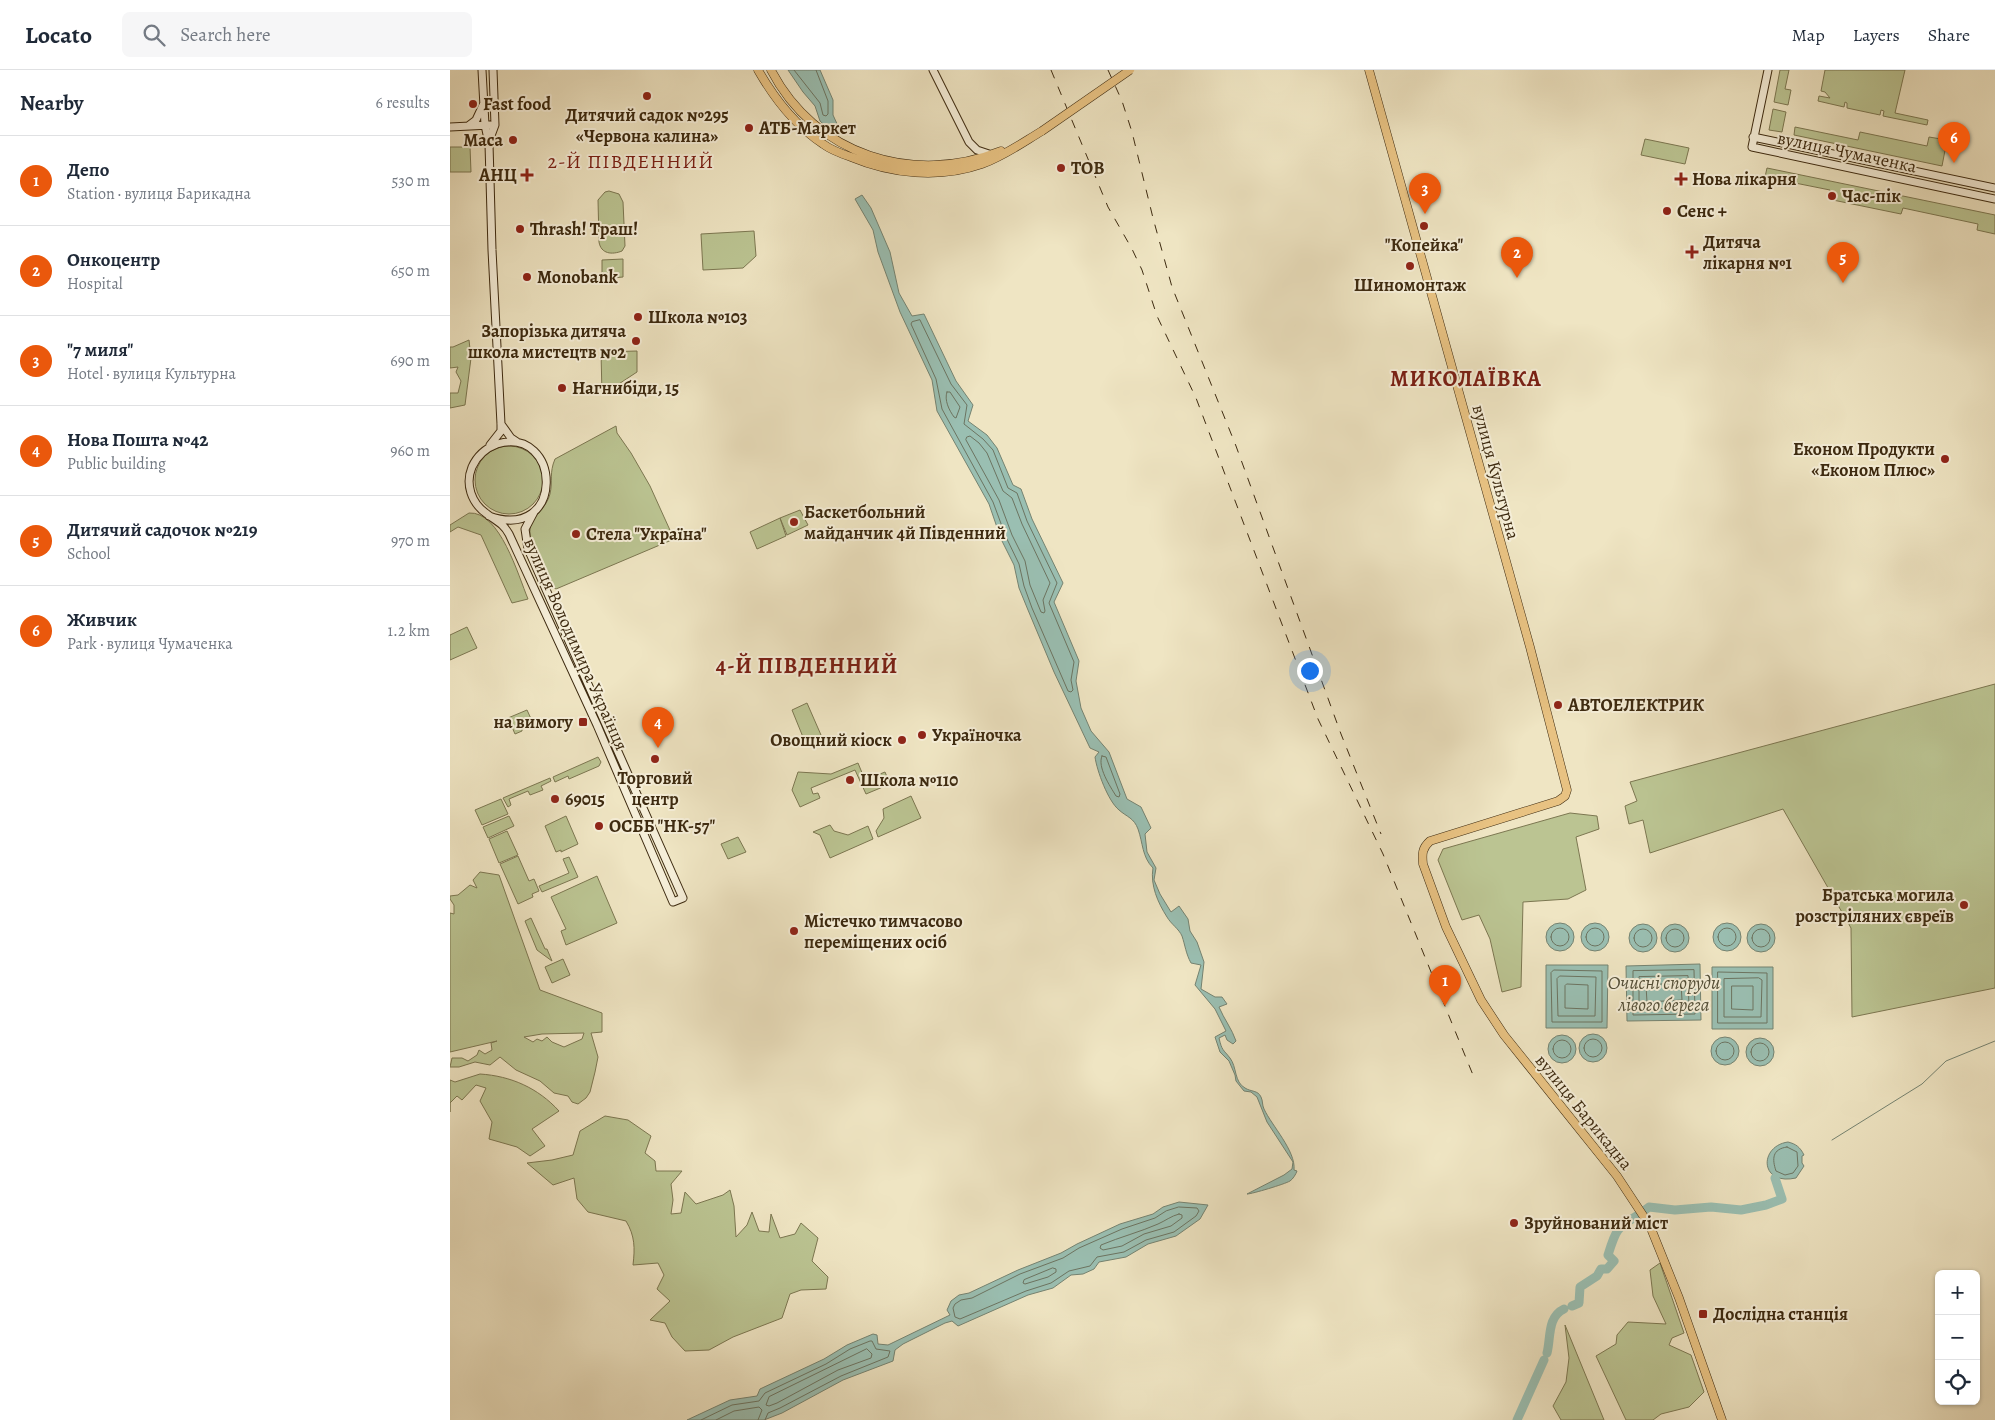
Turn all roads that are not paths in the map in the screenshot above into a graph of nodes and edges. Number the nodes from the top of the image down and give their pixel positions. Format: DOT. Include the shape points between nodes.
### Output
graph roads {
  1 [pos="482,70"];
  2 [pos="493,70"];
  3 [pos="758,70"];
  4 [pos="771,70"];
  5 [pos="933,70"];
  6 [pos="1130,70"];
  7 [pos="1368,70"];
  8 [pos="1768,70"];
  9 [pos="484,102"];
  10 [pos="486,125"];
  11 [pos="496,125"];
  12 [pos="468,126"];
  13 [pos="450,127"];
  14 [pos="1753,137"];
  15 [pos="489,141"];
  16 [pos="969,142"];
  17 [pos="1023,142"];
  18 [pos="994,154"];
  19 [pos="962,163"];
  20 [pos="1995,188"];
  21 [pos="1995,199"];
  22 [pos="501,424"];
  23 [pos="526,447"];
  24 [pos="487,449"];
  25 [pos="534,512"];
  26 [pos="489,516"];
  27 [pos="1440,837"];
  28 [pos="1722,1420"];
  1 -- 9 [label="street"];
  2 -- 11 [label="street, вулиця Володимира Українця"];
  3 -- 17 [label="main road" via="796,122 825,146 872,166 907,173 940,172 980,164 1012,151"];
  4 -- 19 [label="main road" via="793,104 829,137 847,147 909,165"];
  5 -- 16 [label="street"];
  6 -- 17 [label="main road, bridge"];
  7 -- 27 [label="main road, вулиця Культурна" via="1567,783 1565,796 1558,801"];
  8 -- 14 [label="street"];
  9 -- 10 [label="street, вулиця Володимира Українця"];
  9 -- 12 [label="street" via="479,115"];
  10 -- 11 [label="street"];
  10 -- 12 [label="street"];
  10 -- 15 [label="street, вулиця Володимира Українця"];
  11 -- 15 [label="street, вулиця Володимира Українця"];
  12 -- 13 [label="street"];
  12 -- 15 [label="street" via="480,131"];
  14 -- 20 [label="street, вулиця Чумаченка"];
  14 -- 21 [label="street, вулиця Чумаченка" via="1752,148"];
  15 -- 22 [label="street, вулиця Володимира Українця"];
  16 -- 18 [label="street" via="982,153"];
  16 -- 19 [label="street" via="970,157"];
  17 -- 18 [label="main road"];
  18 -- 19 [label="main road"];
  22 -- 23 [label="street, вулиця Володимира Українця" via="511,438"];
  22 -- 24 [label="street, вулиця Володимира Українця" via="496,439"];
  23 -- 24 [label="street" via="510,442"];
  23 -- 25 [label="street, вулиця Володимира Українця" via="541,460 548,479 544,499"];
  24 -- 26 [label="street, вулиця Володимира Українця" via="474,462 468,479 475,501"];
  25 -- 26 [label="street, вулиця Володимира Українця" via="509,520"];
  25 -- 26 [label="street, вулиця Володимира Українця" via="525,530 528,549 682,898 672,902 538,594 504,525"];
  27 -- 28 [label="main road, вулиця Барикадна" via="1425,846 1423,864 1462,964 1504,1035 1617,1176 1650,1226"];
}
